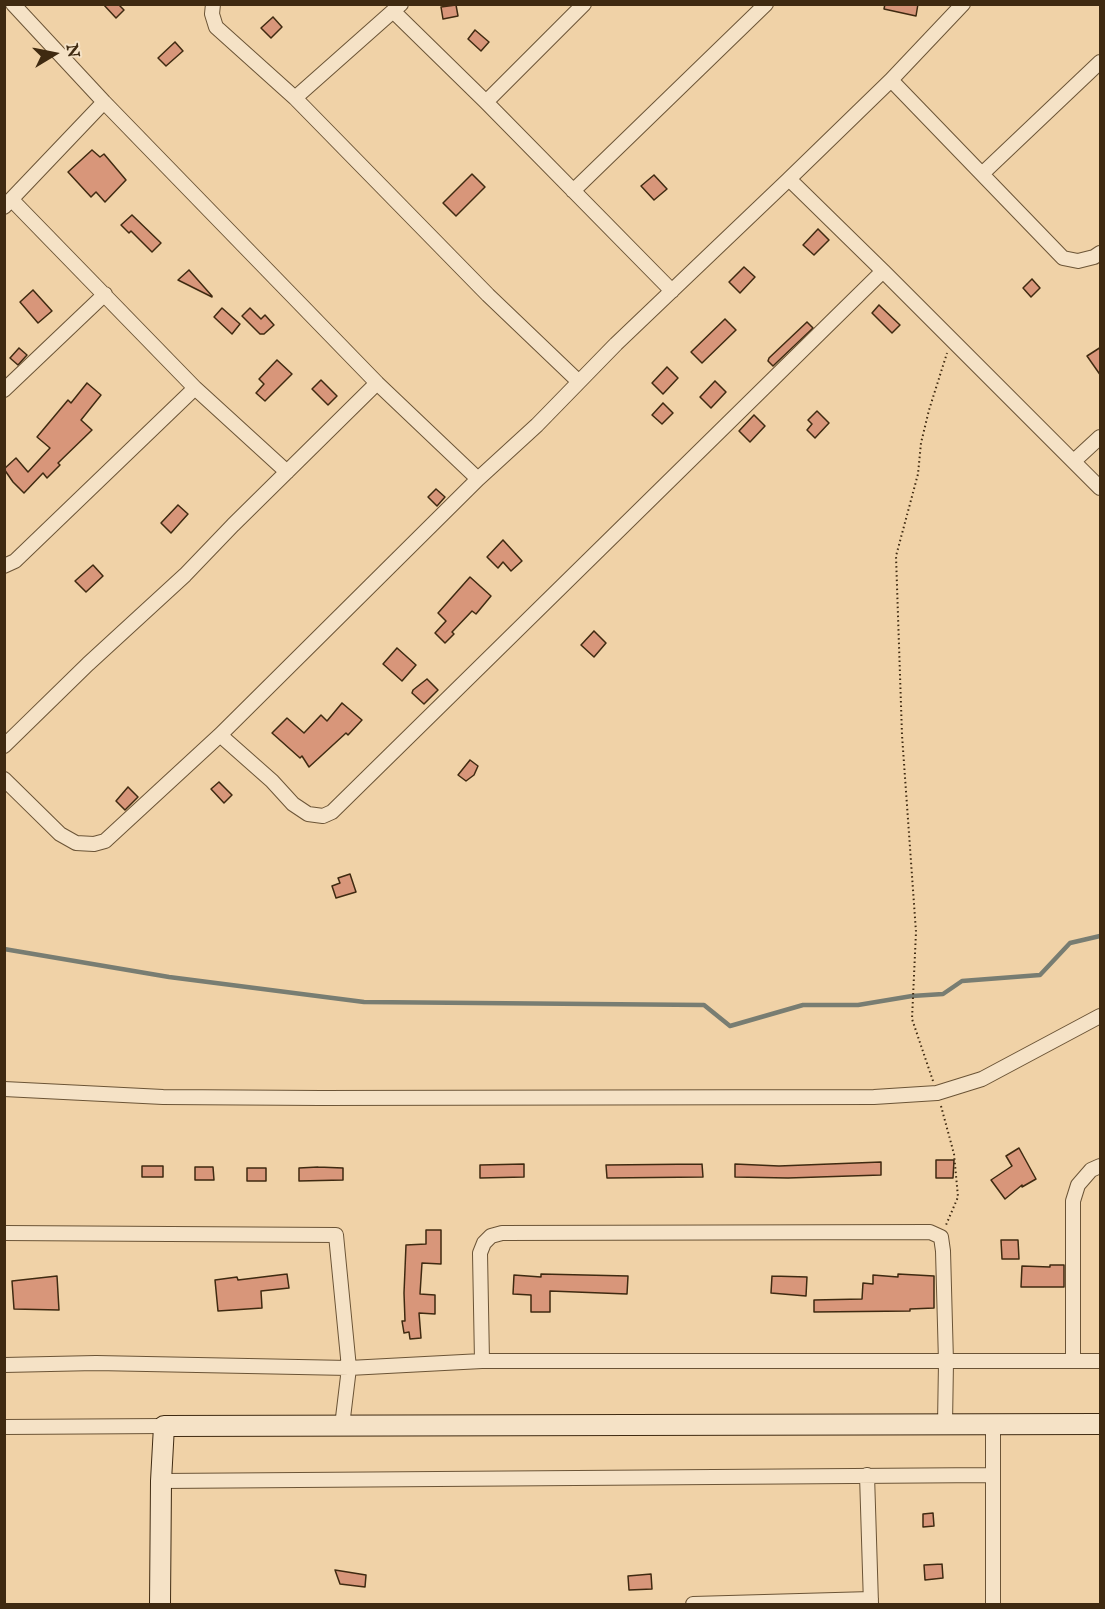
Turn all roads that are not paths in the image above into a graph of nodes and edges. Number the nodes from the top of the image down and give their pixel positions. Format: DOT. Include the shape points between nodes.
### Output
graph roads {
  1 [pos="13,4"];
  2 [pos="213,4"];
  3 [pos="584,4"];
  4 [pos="766,4"];
  5 [pos="963,4"];
  6 [pos="398,8"];
  7 [pos="1101,62"];
  8 [pos="891,81"];
  9 [pos="295,98"];
  10 [pos="104,102"];
  11 [pos="486,102"];
  12 [pos="983,173"];
  13 [pos="789,179"];
  14 [pos="573,191"];
  15 [pos="8,204"];
  16 [pos="1101,253"];
  17 [pos="884,271"];
  18 [pos="672,291"];
  19 [pos="105,294"];
  20 [pos="578,381"];
  21 [pos="377,383"];
  22 [pos="195,388"];
  23 [pos="4,390"];
  24 [pos="1101,436"];
  25 [pos="1074,461"];
  26 [pos="287,472"];
  27 [pos="478,479"];
  28 [pos="1101,488"];
  29 [pos="4,566"];
  30 [pos="220,735"];
  31 [pos="4,746"];
  32 [pos="4,779"];
  33 [pos="1101,1016"];
  34 [pos="4,1089"];
  35 [pos="1101,1166"];
  36 [pos="4,1233"];
  37 [pos="482,1361"];
  38 [pos="1073,1361"];
  39 [pos="1101,1361"];
  40 [pos="946,1362"];
  41 [pos="4,1365"];
  42 [pos="349,1368"];
  43 [pos="945,1424"];
  44 [pos="1101,1424"];
  45 [pos="993,1425"];
  46 [pos="164,1426"];
  47 [pos="342,1426"];
  48 [pos="4,1427"];
  49 [pos="867,1475"];
  50 [pos="991,1475"];
  51 [pos="161,1481"];
  52 [pos="871,1602"];
  53 [pos="160,1605"];
  54 [pos="693,1605"];
  55 [pos="993,1605"];
  1 -- 10 [label="street"];
  2 -- 9 [label="street" via="216,27"];
  3 -- 11 [label="street"];
  4 -- 14 [label="street"];
  5 -- 8 [label="street"];
  6 -- 9 [label="street"];
  6 -- 11 [label="street"];
  7 -- 12 [label="street"];
  8 -- 12 [label="street"];
  8 -- 13 [label="street"];
  9 -- 20 [label="street"];
  10 -- 15 [label="street"];
  10 -- 21 [label="street"];
  11 -- 14 [label="street"];
  12 -- 16 [label="street" via="1063,258 1078,261"];
  13 -- 17 [label="street"];
  13 -- 18 [label="street"];
  14 -- 18 [label="street"];
  15 -- 19 [label="street"];
  17 -- 25 [label="street"];
  17 -- 30 [label="street" via="332,812 323,816 308,814 293,804"];
  18 -- 20 [label="street"];
  19 -- 22 [label="street"];
  19 -- 23 [label="street"];
  20 -- 27 [label="street"];
  21 -- 26 [label="street"];
  21 -- 27 [label="street"];
  22 -- 26 [label="street"];
  22 -- 29 [label="street" via="15,561"];
  24 -- 25 [label="street"];
  25 -- 28 [label="street"];
  26 -- 31 [label="street" via="185,575"];
  27 -- 30 [label="street"];
  30 -- 32 [label="street" via="105,841 94,844 76,843 60,834"];
  33 -- 34 [label="street" via="981,1079 937,1094 253,1098"];
  35 -- 38 [label="street" via="1091,1170 1078,1185 1073,1201"];
  36 -- 42 [label="street" via="336,1234"];
  37 -- 40 [label="street"];
  37 -- 40 [label="street" via="480,1253 491,1236 930,1232 941,1237 943,1251"];
  37 -- 42 [label="street"];
  38 -- 39 [label="street"];
  38 -- 40 [label="street"];
  40 -- 43 [label="street"];
  41 -- 42 [label="street"];
  42 -- 47 [label="street"];
  43 -- 45 [label="street"];
  43 -- 47 [label="street"];
  44 -- 45 [label="street"];
  45 -- 50 [label="street"];
  46 -- 47 [label="street"];
  46 -- 48 [label="street"];
  46 -- 51 [label="street"];
  49 -- 50 [label="street"];
  49 -- 51 [label="street"];
  49 -- 52 [label="street"];
  50 -- 55 [label="street"];
  51 -- 53 [label="street"];
  52 -- 54 [label="street"];
}
